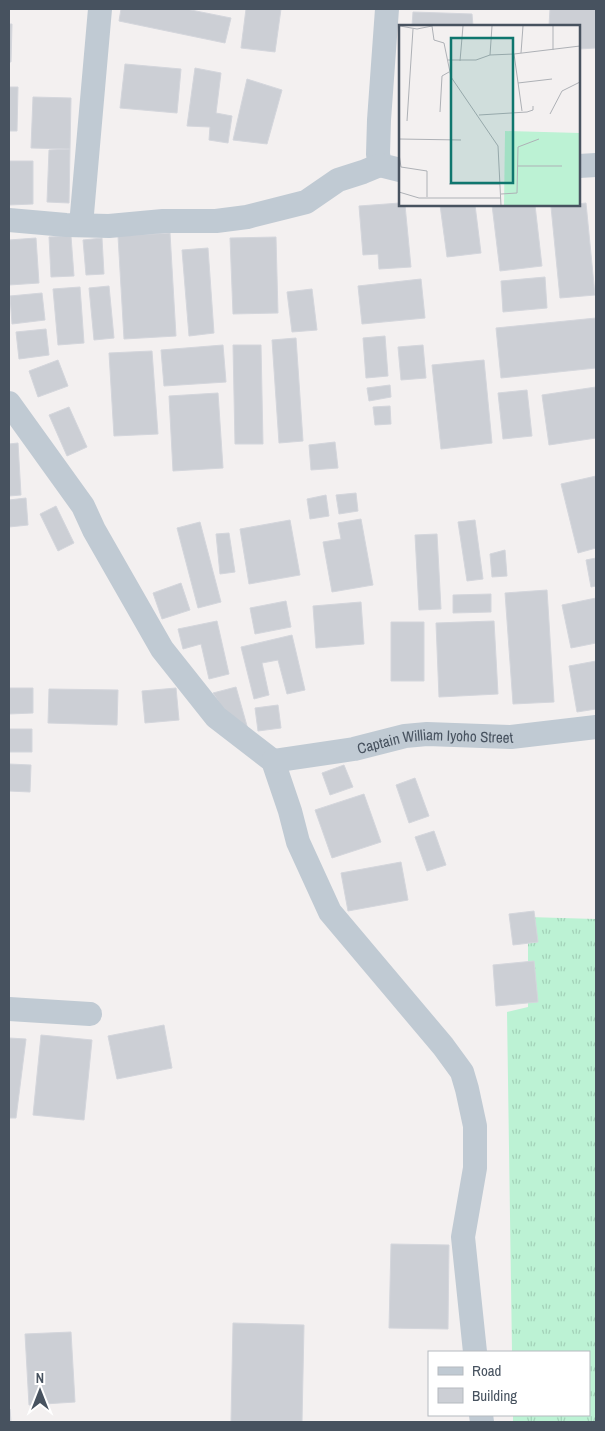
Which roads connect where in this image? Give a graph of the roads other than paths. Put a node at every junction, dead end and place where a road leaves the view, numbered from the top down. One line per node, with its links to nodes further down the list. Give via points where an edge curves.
1 (100, 9): 7 (street)
2 (387, 9): 5 (street, via 378,154)
3 (596, 164): 4 (street)
4 (580, 166)
5 (390, 168): 7 (street, via 338,180 306,202 247,217 216,221)
6 (9, 220): 7 (street)
7 (81, 225)
8 (9, 404): 10 (street, via 83,506 162,649 216,717)
9 (596, 726): 10 (street, Captain William Iyoho Street, via 511,737 412,735 354,749)
10 (273, 761): 13 (street, via 298,842 330,912 462,1072 475,1126 475,1168 463,1236)
11 (9, 1009): 12 (street)
12 (90, 1014)
13 (475, 1351)

